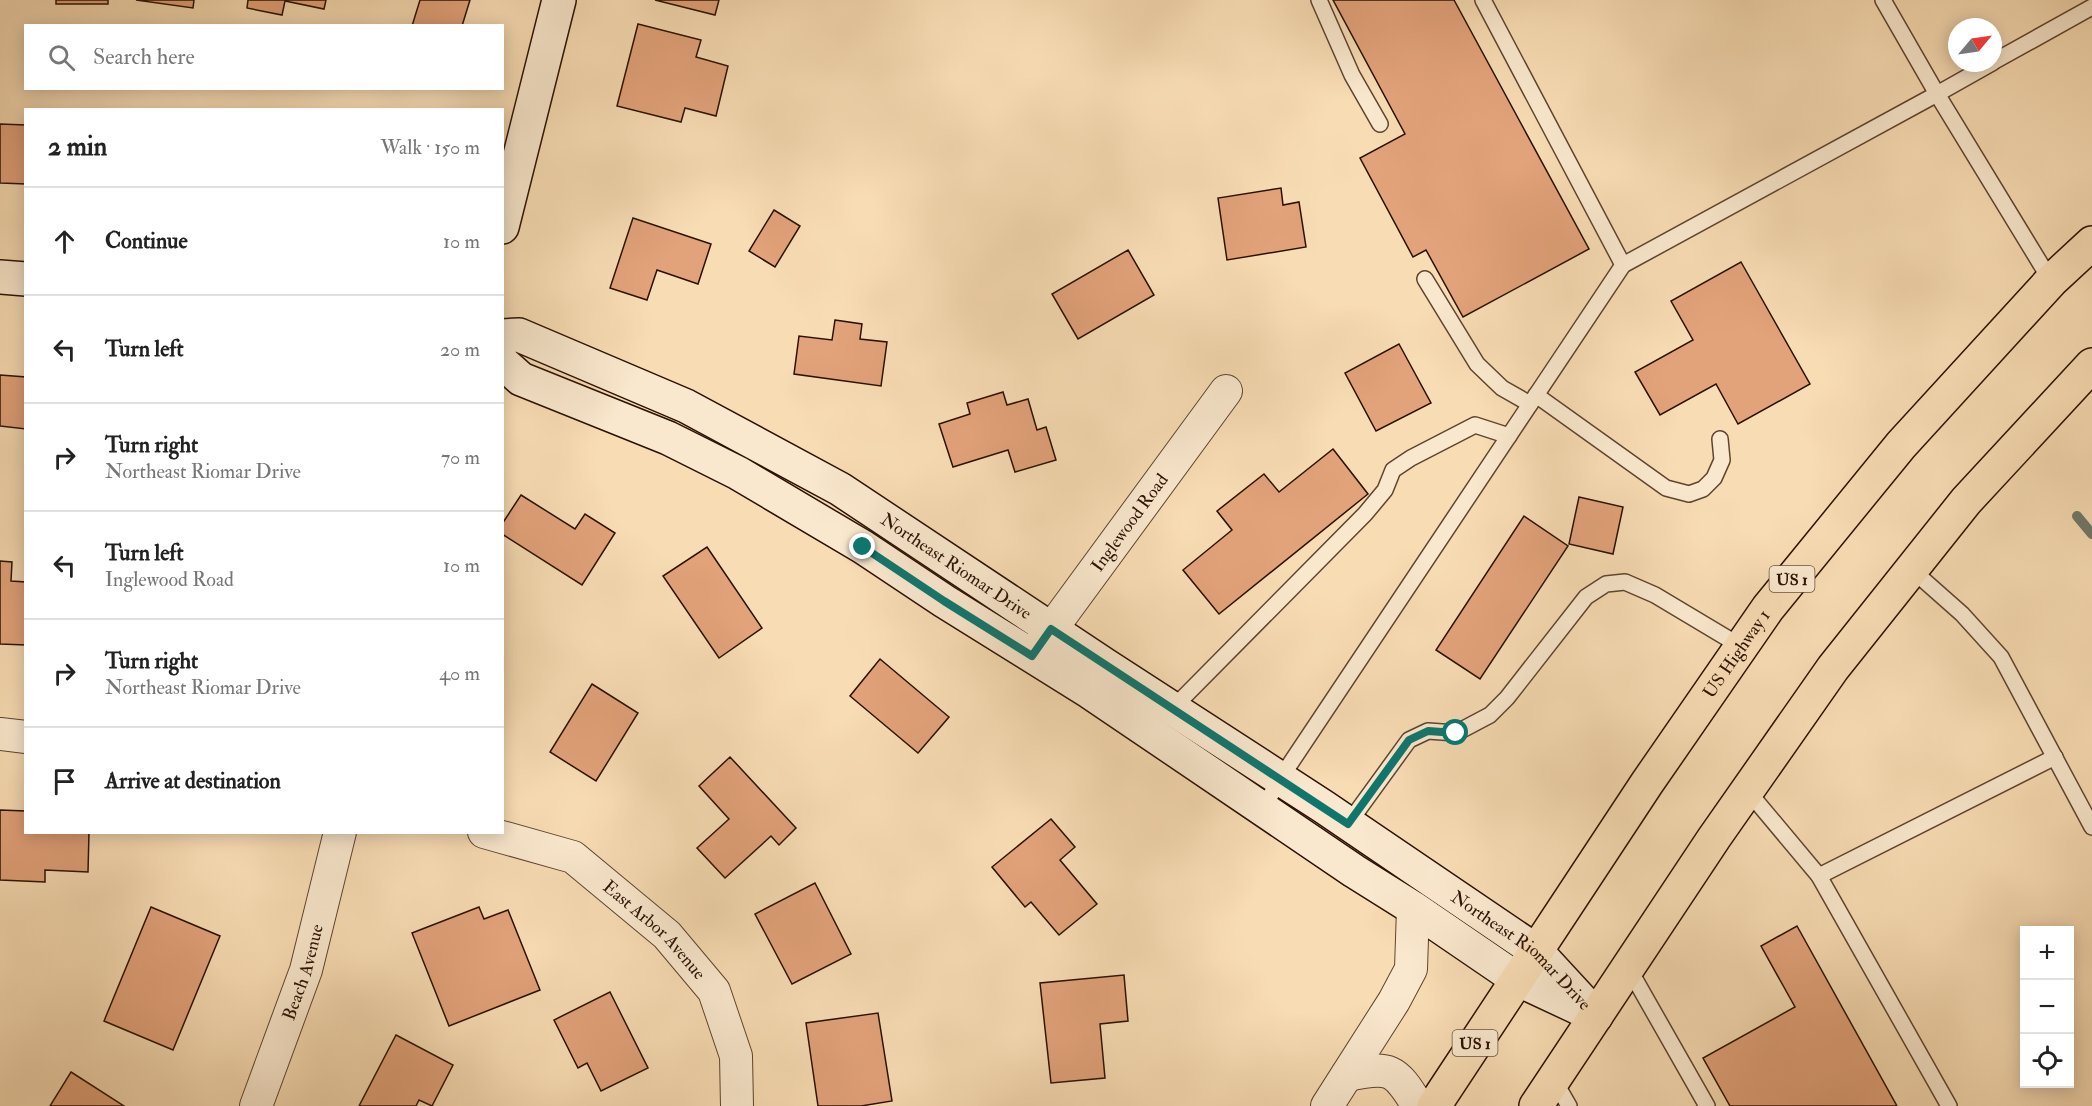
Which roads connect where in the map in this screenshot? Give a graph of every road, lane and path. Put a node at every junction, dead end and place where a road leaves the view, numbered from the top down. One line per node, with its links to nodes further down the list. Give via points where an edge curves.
1 (559, 0): 10 (street)
2 (1319, 0): 9 (lane, via 1352,75)
3 (1483, 0): 12 (lane)
4 (1883, 0): 8 (lane)
5 (2092, 7): 6 (lane)
6 (2002, 58)
7 (1977, 72): 8 (lane)
8 (1937, 94): 12 (lane); 16 (lane)
9 (1380, 124)
10 (504, 219)
11 (2092, 243): 16 (main road, US Highway 1 / US 1)
12 (1623, 265): 21 (lane)
13 (0, 277): 14 (street)
14 (24, 279)
15 (1425, 279): 21 (lane, via 1478,364 1502,388)
16 (2051, 281): 26 (main road, US Highway 1 / US 1, via 1901,445 1768,608)
17 (504, 336): 25 (street, Northeast Riomar Drive, via 519,334 696,412 840,489)
18 (504, 364): 27 (street, Northeast Riomar Drive, via 521,379 668,438 738,473 863,547)
19 (2092, 365): 24 (main road, via 1966,501)
20 (1226, 391): 25 (street, Inglewood Road)
21 (1533, 400): 22 (lane); 23 (lane, via 1666,488 1689,495 1714,478 1722,460)
22 (1509, 436): 28 (lane, via 1475,425 1393,470 1385,490 1365,514); 33 (lane)
23 (1720, 438)
24 (1910, 568): 32 (lane, via 1962,614 2001,657); 34 (main road)
25 (1051, 629): 27 (street, Inglewood Road); 28 (street, Northeast Riomar Drive)
26 (1742, 647): 36 (lane, via 1655,595 1625,582 1606,584 1586,597 1508,698 1490,715 1456,733 1428,731 1409,740); 42 (main road, US Highway 1 / US 1)
27 (1032, 656): 30 (street, Northeast Riomar Drive)
28 (1172, 709): 30 (lane); 33 (street, Northeast Riomar Drive)
29 (0, 734): 31 (street)
30 (1152, 735): 35 (street, Northeast Riomar Drive)
31 (24, 737)
32 (2055, 758): 37 (lane); 40 (lane)
33 (1280, 778): 35 (lane); 36 (street, Northeast Riomar Drive)
34 (1747, 790): 40 (lane); 43 (main road)
35 (1262, 810): 41 (street, Northeast Riomar Drive)
36 (1348, 824): 42 (street, Northeast Riomar Drive)
37 (2092, 827)
38 (340, 834): 48 (street, Beach Avenue, via 306,970)
39 (491, 834): 49 (street, East Arbor Avenue, via 573,857 667,935 714,991 736,1056)
40 (1819, 876): 54 (lane)
41 (1413, 908): 44 (street, Northeast Riomar Drive); 46 (street, via 1411,969)
42 (1536, 951): 44 (main road, US Highway 1 / US 1); 45 (street, Northeast Riomar Drive)
43 (1628, 967): 45 (main road); 53 (lane)
44 (1517, 979): 45 (street, Northeast Riomar Drive); 52 (main road, US Highway 1 / US 1)
45 (1596, 1016): 47 (main road)
46 (1347, 1075): 50 (street); 51 (street, via 1375,1069 1392,1073)
47 (1553, 1097)
48 (256, 1106)
49 (736, 1106)
50 (1327, 1106)
51 (1418, 1106)
52 (1434, 1106)
53 (1707, 1106)
54 (1948, 1106)

